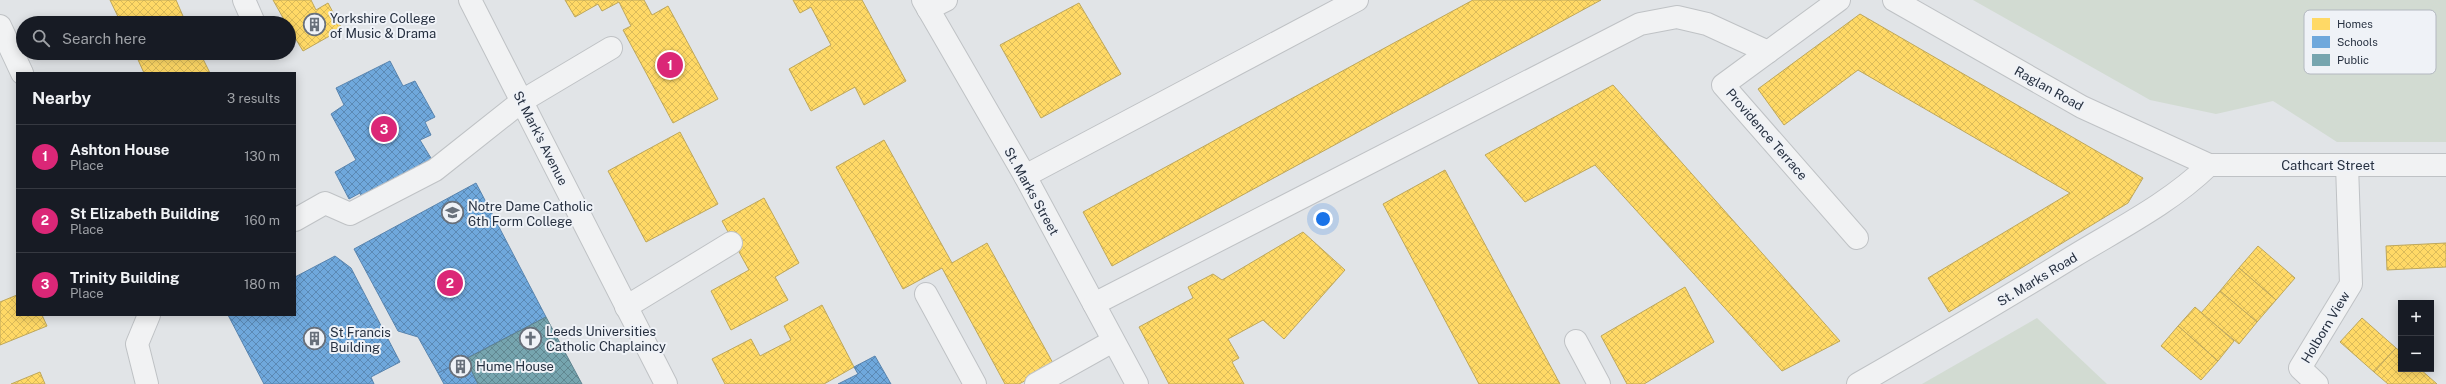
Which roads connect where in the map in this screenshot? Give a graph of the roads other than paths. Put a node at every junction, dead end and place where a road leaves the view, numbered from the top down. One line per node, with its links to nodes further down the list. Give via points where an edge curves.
1 (244, 0): 7 (street)
2 (470, 0): 12 (street, St Mark's Avenue)
3 (1357, 0): 16 (street)
4 (1839, 0): 10 (street, Providence Terrace)
5 (1894, 0): 13 (street, Raglan Road, via 2082,107)
6 (933, 3): 16 (street, St. Marks Street)
7 (251, 16)
8 (0, 26): 11 (street)
9 (611, 48): 12 (street)
10 (1768, 52): 18 (street, Providence Terrace, via 1723,85); 21 (street, via 1707,24 1677,17 1640,24)
11 (22, 72)
12 (522, 101): 17 (street, via 435,170 350,214 324,203); 22 (street, St Mark's Avenue)
13 (2209, 165): 14 (street, Cathcart Street); 32 (street, St. Marks Road, via 2151,210)
14 (2348, 165): 15 (street, Cathcart Street); 33 (street, Holborn View, via 2351,284 2300,368)
15 (2446, 165)
16 (1024, 176): 21 (street, St. Marks Street)
17 (296, 219)
18 (1857, 238)
19 (731, 243): 22 (street)
20 (926, 294): 28 (street)
21 (1094, 304): 24 (street, St. Marks Street)
22 (626, 308): 27 (street, St Mark's Avenue)
23 (149, 316): 26 (street, via 137,344)
24 (1113, 341): 29 (street); 30 (street, St. Marks Street)
25 (1576, 341): 31 (street)
26 (146, 384)
27 (666, 384)
28 (975, 384)
29 (1036, 384)
30 (1137, 384)
31 (1599, 384)
32 (1858, 384)
33 (2317, 384)

